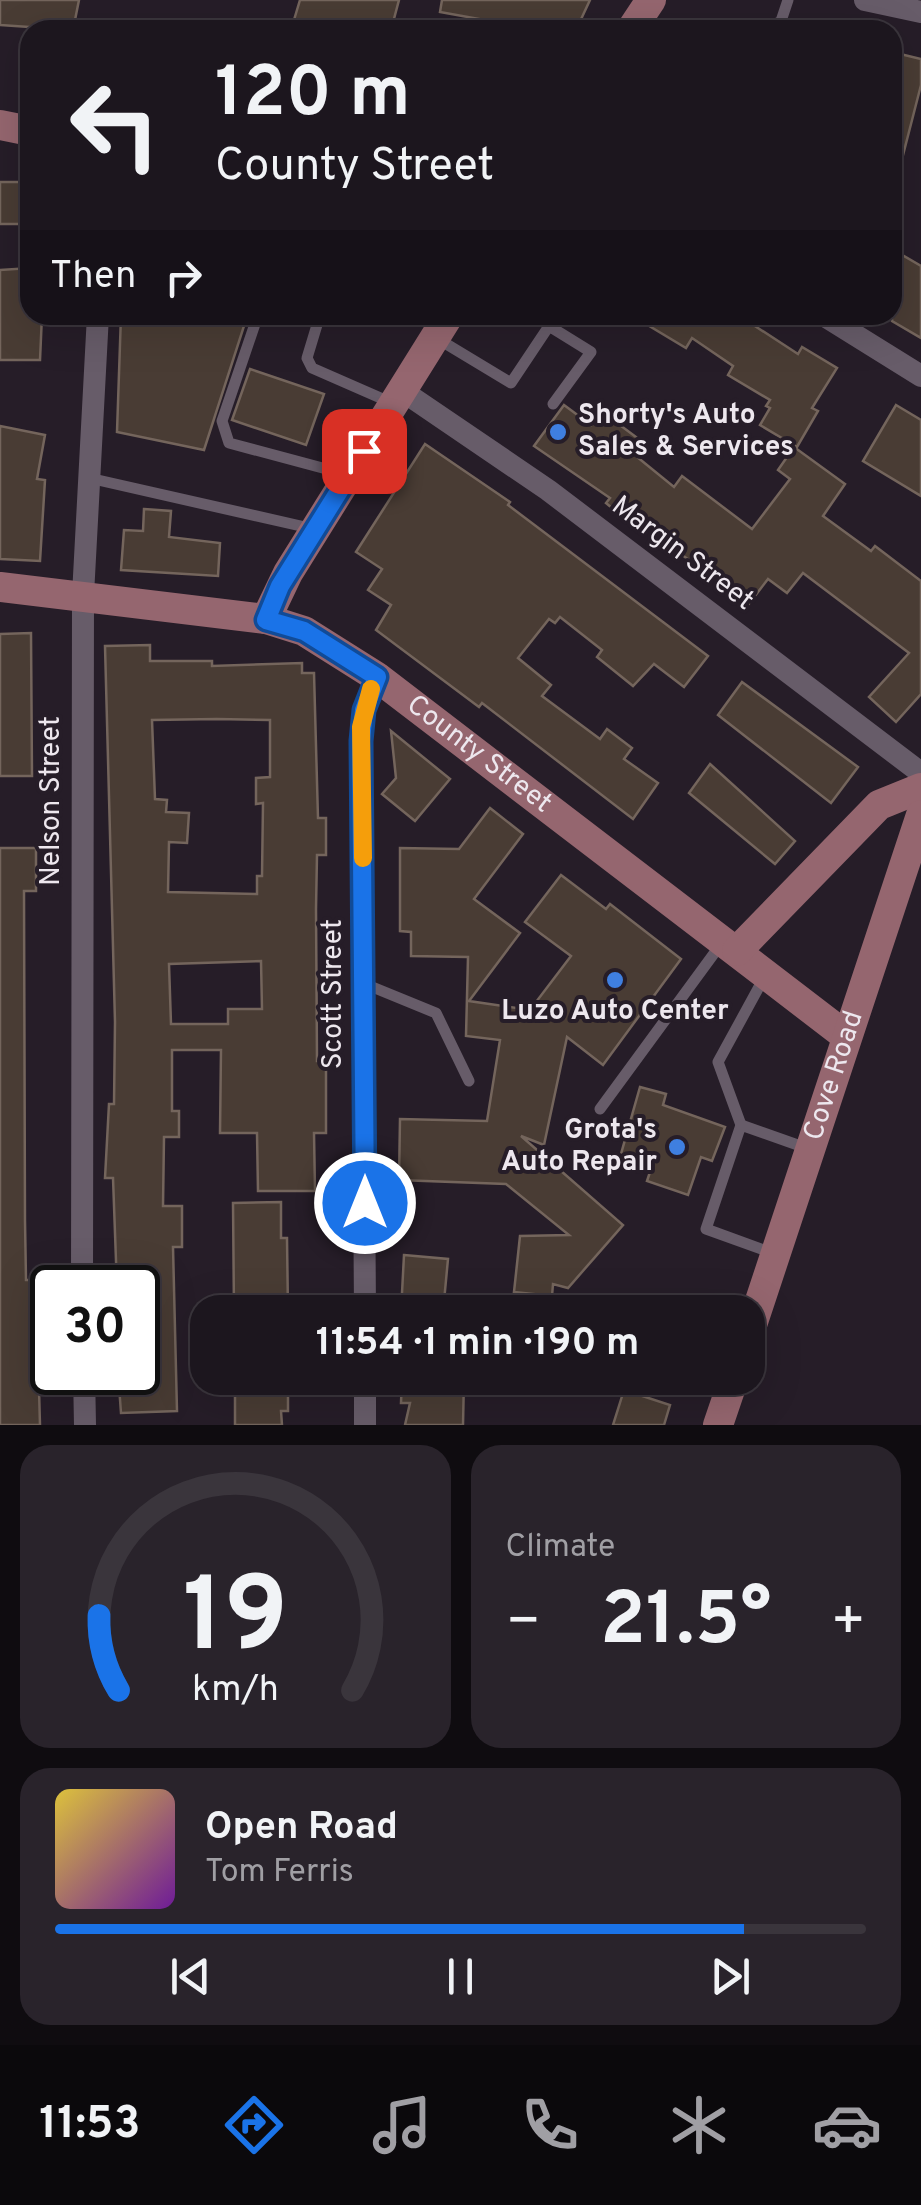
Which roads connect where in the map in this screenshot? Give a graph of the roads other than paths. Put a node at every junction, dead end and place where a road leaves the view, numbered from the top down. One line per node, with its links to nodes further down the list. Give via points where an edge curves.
1 (865, 0): 2 (street)
2 (921, 12)
3 (97, 325): 12 (street, Nelson Street)
4 (255, 325): 11 (lane, via 222,421 229,443)
5 (317, 325): 9 (lane, via 307,358 312,368)
6 (840, 325): 8 (street)
7 (441, 326): 9 (main road); 10 (lane, via 511,383 549,326 591,352)
8 (921, 376)
9 (396, 396): 11 (main road); 18 (street, Margin Street, via 548,490)
10 (553, 404)
11 (350, 476): 13 (main road)
12 (89, 478): 13 (lane); 15 (street, Nelson Street)
13 (316, 529): 16 (main road)
14 (0, 587): 15 (main road, County Street)
15 (83, 595): 16 (main road, County Street); 30 (street, Nelson Street)
16 (266, 620): 17 (main road, County Street, via 304,631)
17 (377, 677): 21 (main road, County Street); 23 (street, Scott Street, via 361,727)
18 (921, 774)
19 (921, 788): 21 (main road, via 879,806)
20 (921, 816): 24 (main road, Cove Road)
21 (730, 946): 22 (main road, County Street); 26 (lane)
22 (766, 974): 24 (main road, County Street); 27 (lane, via 718,1062)
23 (365, 984): 25 (lane, via 436,1013); 31 (street, Scott Street)
24 (846, 1036): 28 (main road, Cove Road)
25 (470, 1081)
26 (600, 1109)
27 (742, 1125): 28 (lane); 29 (lane, via 706,1229)
28 (810, 1148): 29 (main road, Cove Road)
29 (775, 1254): 32 (main road, Cove Road)
30 (82, 1265)
31 (365, 1295)
32 (762, 1295)
33 (84, 1395): 36 (street)
34 (366, 1395): 37 (street)
35 (728, 1395): 38 (main road)
36 (84, 1425)
37 (366, 1425)
38 (718, 1425)

